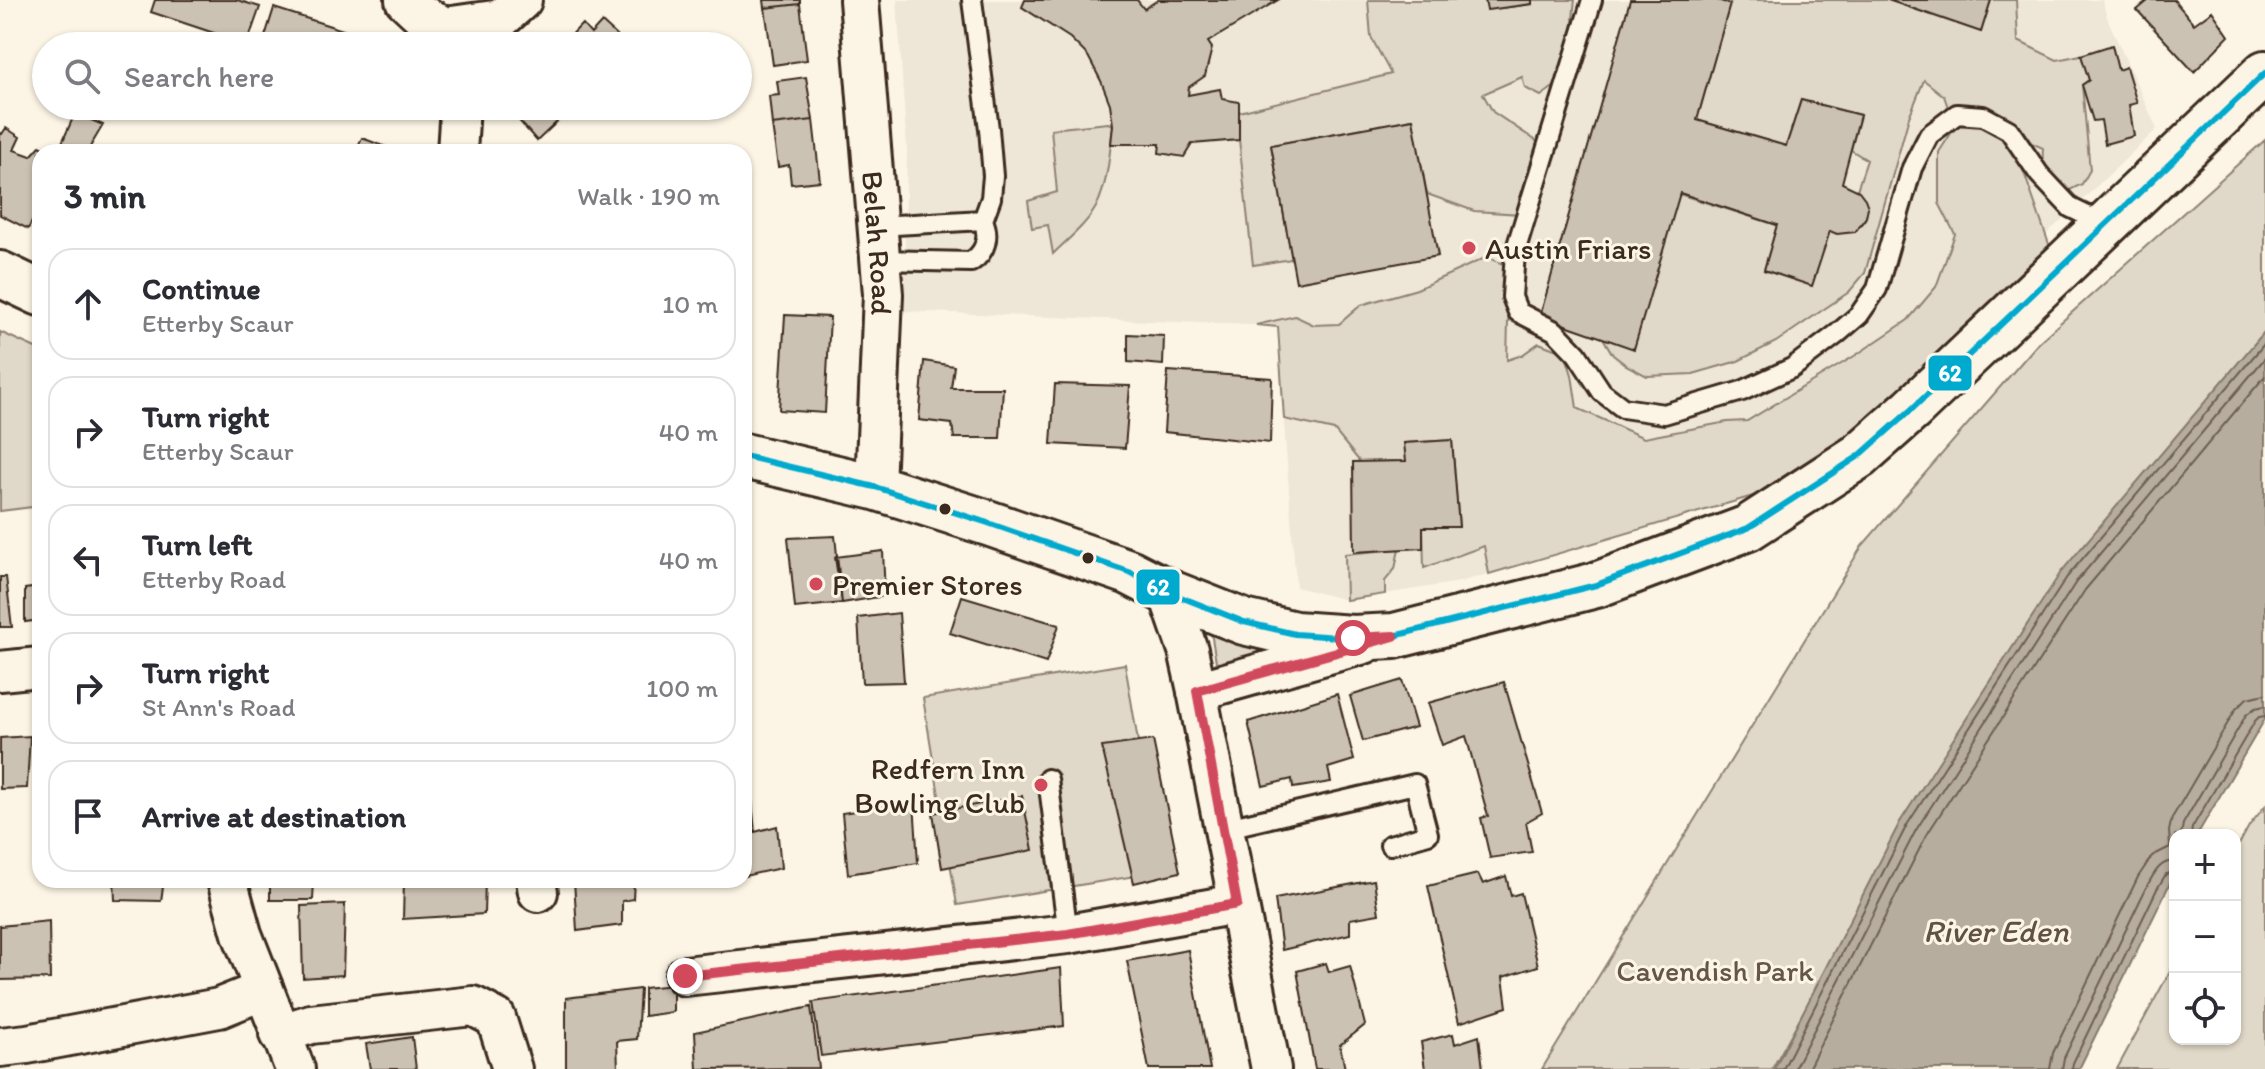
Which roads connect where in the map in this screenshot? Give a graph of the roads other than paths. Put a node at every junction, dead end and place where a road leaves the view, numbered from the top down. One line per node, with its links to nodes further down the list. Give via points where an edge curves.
1 (405, 0): 6 (street)
2 (522, 0): 7 (street, via 501,19)
3 (859, 0): 13 (street, Belah Road)
4 (972, 0): 11 (lane, via 993,176)
5 (1592, 0): 12 (lane, via 1515,252 1512,297 1518,312 1555,331 1602,392 1623,408 1664,414 1742,391 1792,368 1859,315 1877,289 1912,168 1929,135 1957,114 1983,116 2009,130 2071,208)
6 (458, 32)
7 (472, 32)
8 (2265, 73): 12 (street)
9 (459, 120): 10 (street)
10 (458, 144)
11 (983, 220): 13 (lane); 13 (lane, via 985,246 971,262)
12 (2104, 224): 19 (street, via 1859,456 1748,528 1596,585)
13 (879, 243): 17 (street, Belah Road, via 883,294)
14 (0, 274): 15 (street)
15 (32, 289)
16 (752, 458): 17 (street)
17 (875, 487): 18 (street, via 1129,572)
18 (1168, 592): 19 (street, via 1244,622 1295,634); 22 (street)
19 (1394, 636): 22 (street)
20 (32, 668): 21 (street)
21 (0, 671)
22 (1197, 691): 24 (street)
23 (1048, 779): 28 (lane)
24 (1223, 829): 25 (lane, via 1415,784 1428,834); 27 (street)
25 (1390, 845)
26 (229, 888): 30 (street)
27 (1237, 904): 28 (street); 35 (street)
28 (1068, 934): 29 (street)
29 (685, 976)
30 (264, 990): 31 (street); 32 (street, via 219,1008)
31 (279, 1034): 33 (street); 34 (street, via 311,1024 473,1006 496,1018)
32 (0, 1047)
33 (295, 1069)
34 (512, 1069)
35 (1271, 1069)

